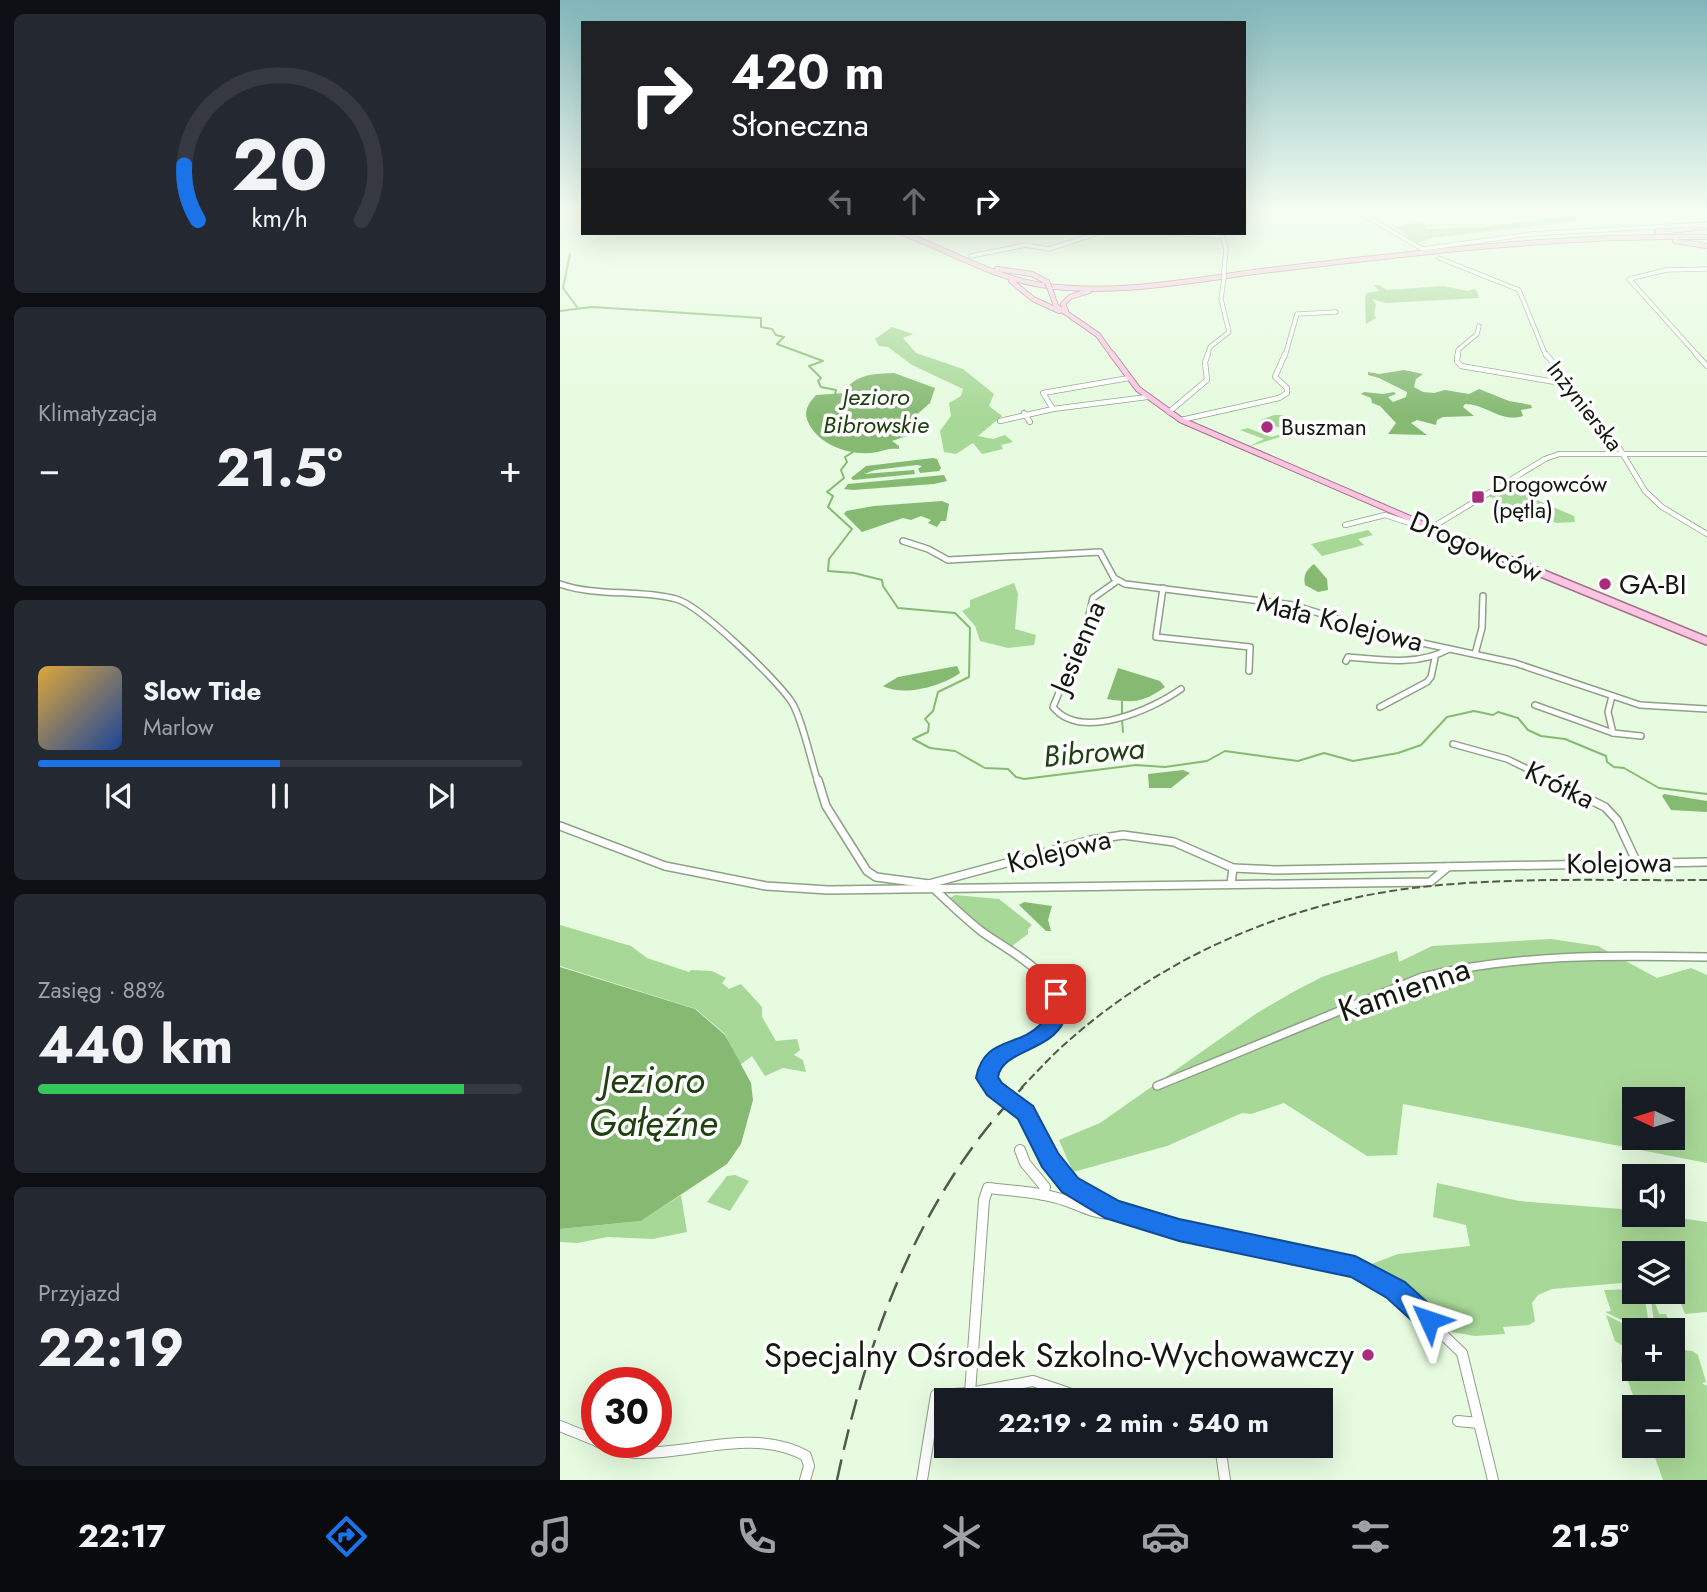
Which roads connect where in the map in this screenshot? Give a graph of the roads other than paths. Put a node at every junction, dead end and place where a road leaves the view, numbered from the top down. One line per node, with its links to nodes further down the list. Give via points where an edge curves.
1 (1006, 278): 14 (main road, via 1033,299 1084,326)
2 (1013, 278): 10 (main road)
3 (1040, 278): 12 (main road, bridge, via 1047,282 1056,306)
4 (1180, 278): 10 (main road)
5 (1205, 278): 9 (main road)
6 (1224, 278): 20 (street, bridge, via 1222,307 1229,332 1210,347 1207,380)
7 (1489, 278): 17 (street, Inżynierska, via 1519,290 1547,358)
8 (1633, 278): 15 (street, via 1629,279)
9 (1134, 286): 10 (main road); 12 (main road, via 1073,295 1063,303)
10 (1089, 288)
11 (1336, 312): 22 (street, via 1297,314 1275,377 1288,391 1283,397)
12 (1068, 314): 14 (main road, via 1093,330)
13 (1479, 326): 17 (street, via 1477,334 1458,350 1461,366)
14 (1108, 349): 16 (main road, Drogowców)
15 (1707, 366)
16 (1129, 378): 18 (main road, Drogowców); 19 (street, via 1043,393)
17 (1567, 384): 25 (street, Inżynierska)
18 (1147, 397): 19 (street); 20 (main road, Drogowców)
19 (1053, 409): 21 (street)
20 (1169, 412): 22 (main road, Drogowców)
21 (1024, 413): 23 (street); 24 (street)
22 (1181, 419): 28 (main road, Drogowców)
23 (1000, 421)
24 (1030, 422)
25 (1622, 453): 26 (street); 28 (street, via 1550,456); 29 (street, Inżynierska, via 1656,502)
26 (1707, 454)
27 (1345, 525): 28 (street, via 1386,515)
28 (1430, 527): 35 (main road, Drogowców)
29 (1707, 534)
30 (903, 541): 31 (street, via 948,560 1100,552)
31 (1117, 581): 33 (street, Mała Kolejowa); 41 (street, Jesienna, via 1093,598 1086,628 1053,707 1069,719 1113,721)
32 (560, 583): 55 (street, via 580,591 668,597 688,604 731,638 792,702 825,806 867,871 876,877)
33 (1163, 588): 36 (street, Mała Kolejowa, via 1293,605); 40 (street, via 1156,636 1250,647)
34 (1483, 596): 37 (street)
35 (1707, 642)
36 (1449, 649): 37 (street, Mała Kolejowa); 38 (street)
37 (1475, 654): 42 (street, Mała Kolejowa)
38 (1435, 658): 39 (street, via 1348,657); 44 (street, via 1427,682)
39 (1346, 661)
40 (1249, 671)
41 (1181, 689)
42 (1612, 696): 45 (street, Mała Kolejowa, via 1648,707); 46 (street, via 1608,712)
43 (1535, 705): 46 (street)
44 (1380, 707)
45 (1707, 709)
46 (1613, 733): 47 (street)
47 (1641, 736)
48 (1453, 744): 51 (street, Krótka, via 1507,759 1605,807 1617,820)
49 (560, 826): 55 (street, via 652,862 766,886 828,890)
50 (1707, 862): 51 (street, Kolejowa)
51 (1637, 863): 52 (street, Kolejowa)
52 (1448, 867): 53 (street, Kolejowa); 54 (street, Kolejowa, via 1430,882)
53 (1233, 868): 54 (street); 55 (street, Kolejowa, via 1174,842 1123,835)
54 (1231, 884): 55 (street, Kolejowa)
55 (932, 887): 60 (street, via 981,931 1041,974 1056,994 1058,1011 1051,1028 1003,1053 987,1070 990,1085 1020,1105 1070,1185)
56 (1707, 957): 57 (street, Kamienna, via 1569,955 1460,966 1422,977)
57 (1157, 1086)
58 (1020, 1150): 59 (street, via 1045,1187)
59 (1042, 1195): 60 (street, via 1100,1214); 61 (street, via 988,1188)
60 (1113, 1210): 66 (street, via 1227,1242 1355,1267 1383,1281 1458,1348)
61 (970, 1388)
62 (996, 1388): 63 (street, via 1033,1381)
63 (1054, 1388)
64 (934, 1407): 72 (street)
65 (1458, 1421): 66 (street)
66 (1478, 1423): 74 (street)
67 (560, 1426): 68 (street)
68 (581, 1435)
69 (672, 1451): 71 (street, via 724,1444 785,1447 806,1456)
70 (1222, 1458): 73 (street)
71 (805, 1480)
72 (922, 1480)
73 (1225, 1480)
74 (1493, 1480)

